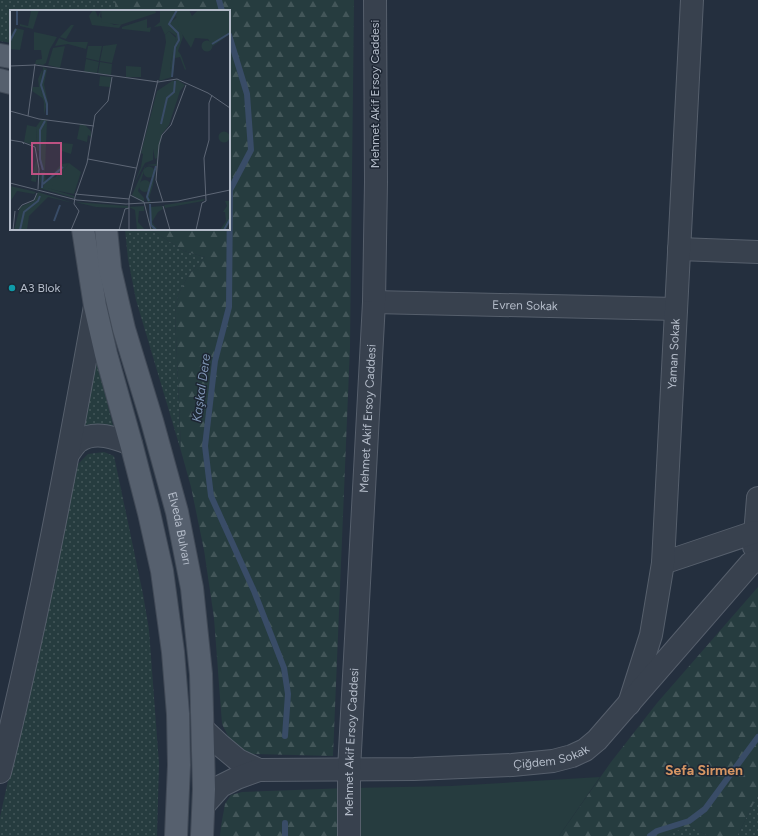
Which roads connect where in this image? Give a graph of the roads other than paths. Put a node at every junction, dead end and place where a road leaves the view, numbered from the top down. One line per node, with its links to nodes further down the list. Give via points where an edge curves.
1 (374, 0): 11 (street, Mehmet Akif Ersoy Caddesi)
2 (692, 0): 9 (street, Yaman Sokak)
3 (0, 55): 4 (main road)
4 (10, 58)
5 (0, 80): 6 (main road)
6 (10, 83)
7 (83, 230): 12 (main road)
8 (106, 230): 21 (main road, Elveda Bulvarı, via 110,269 124,329 177,512 192,588 201,674)
9 (679, 249): 10 (street); 13 (street, Yaman Sokak)
10 (758, 252)
11 (374, 302): 13 (street, Evren Sokak); 23 (street, Mehmet Akif Ersoy Caddesi)
12 (95, 306): 14 (main road); 15 (street)
13 (676, 309): 19 (street, Yaman Sokak)
14 (131, 444): 15 (street, via 117,438 91,436 79,441); 26 (main road, via 162,571 173,652 179,758)
15 (68, 452): 24 (street, via 18,699)
16 (758, 498): 17 (street)
17 (756, 532): 18 (street); 19 (street)
18 (755, 562): 20 (street, Çiğdem Sokak)
19 (663, 564): 20 (street, Yaman Sokak, via 651,635)
20 (630, 704): 23 (street, Çiğdem Sokak, via 585,750 553,761)
21 (202, 728): 22 (street, via 238,760); 25 (main road, Elveda Bulvarı)
22 (259, 770): 23 (street, Çiğdem Sokak); 25 (street, via 221,786)
23 (349, 770): 28 (street, Mehmet Akif Ersoy Caddesi)
24 (0, 772)
25 (204, 805): 27 (main road, Elveda Bulvarı)
26 (176, 836)
27 (202, 836)
28 (349, 836)

